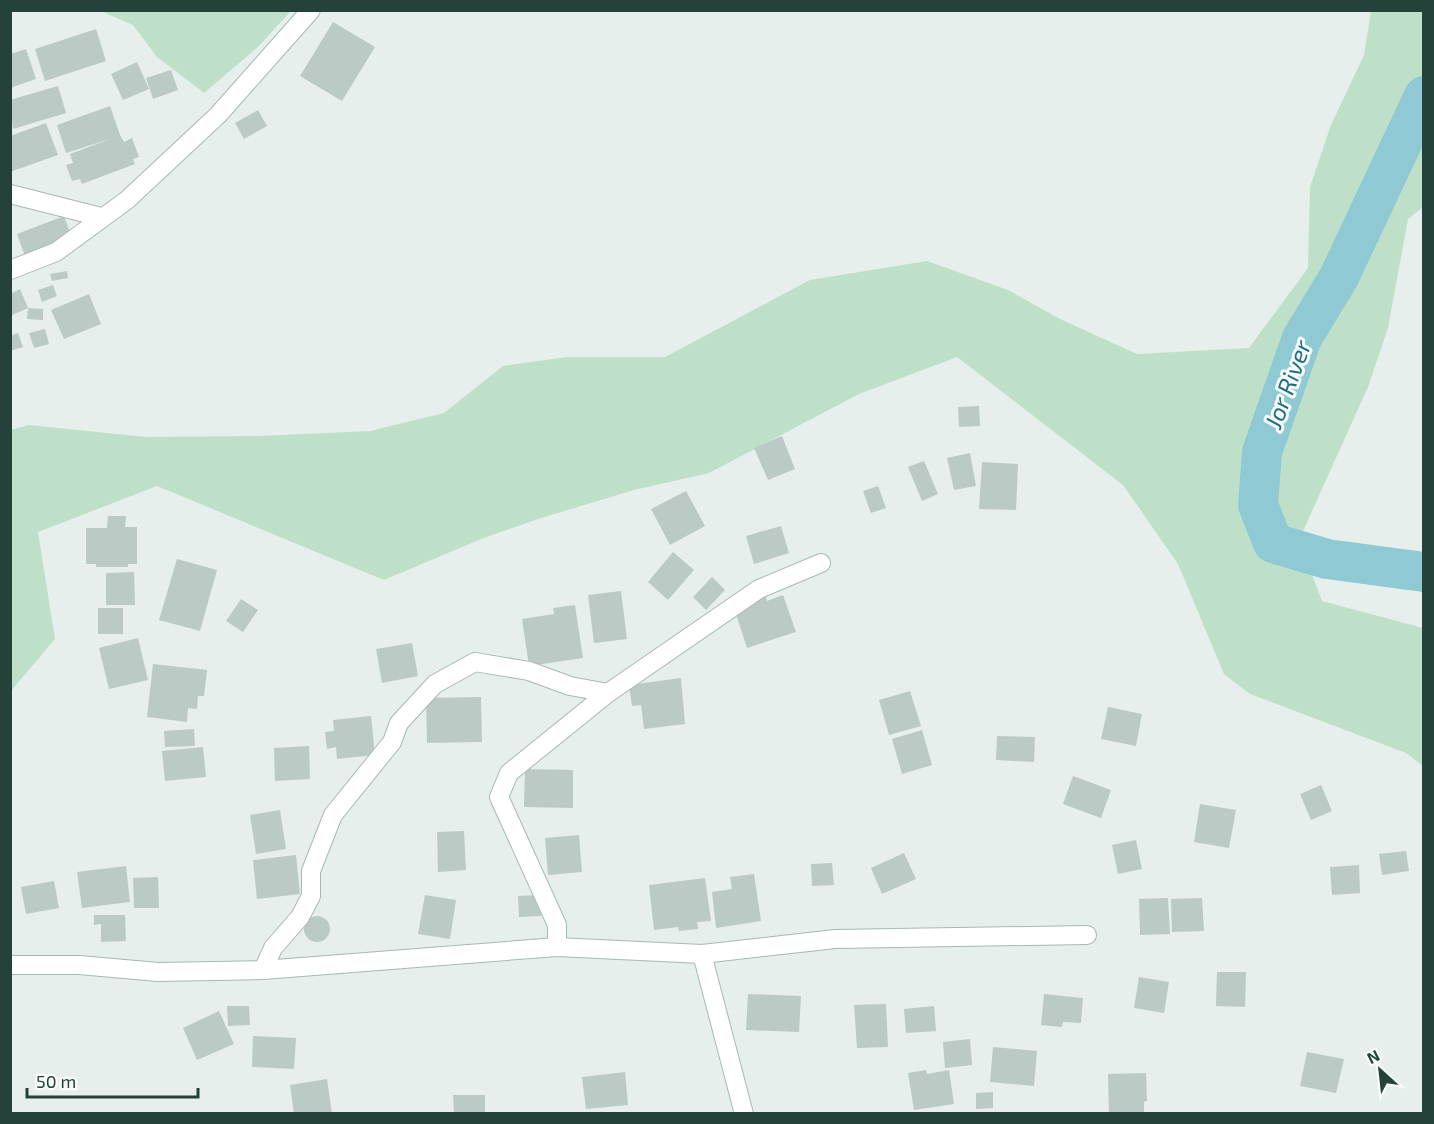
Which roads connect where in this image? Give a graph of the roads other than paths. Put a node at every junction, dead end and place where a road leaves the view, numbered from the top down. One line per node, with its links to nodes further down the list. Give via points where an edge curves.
1 (311, 10): 3 (street, via 218,116 127,200)
2 (10, 194): 3 (street)
3 (101, 217): 4 (street, via 56,252)
4 (10, 270)
5 (821, 563): 6 (street, via 759,589)
6 (608, 693): 8 (street, via 509,773 499,797 557,925); 11 (street, via 570,686 529,671 475,662 435,684 399,723 392,742 333,815 311,871 311,896 300,917 273,948)
7 (1087, 935): 9 (street, via 836,939)
8 (557, 947): 9 (street); 11 (street)
9 (702, 954): 12 (street)
10 (10, 965): 11 (street, via 79,965 158,972)
11 (263, 970)
12 (744, 1113)

